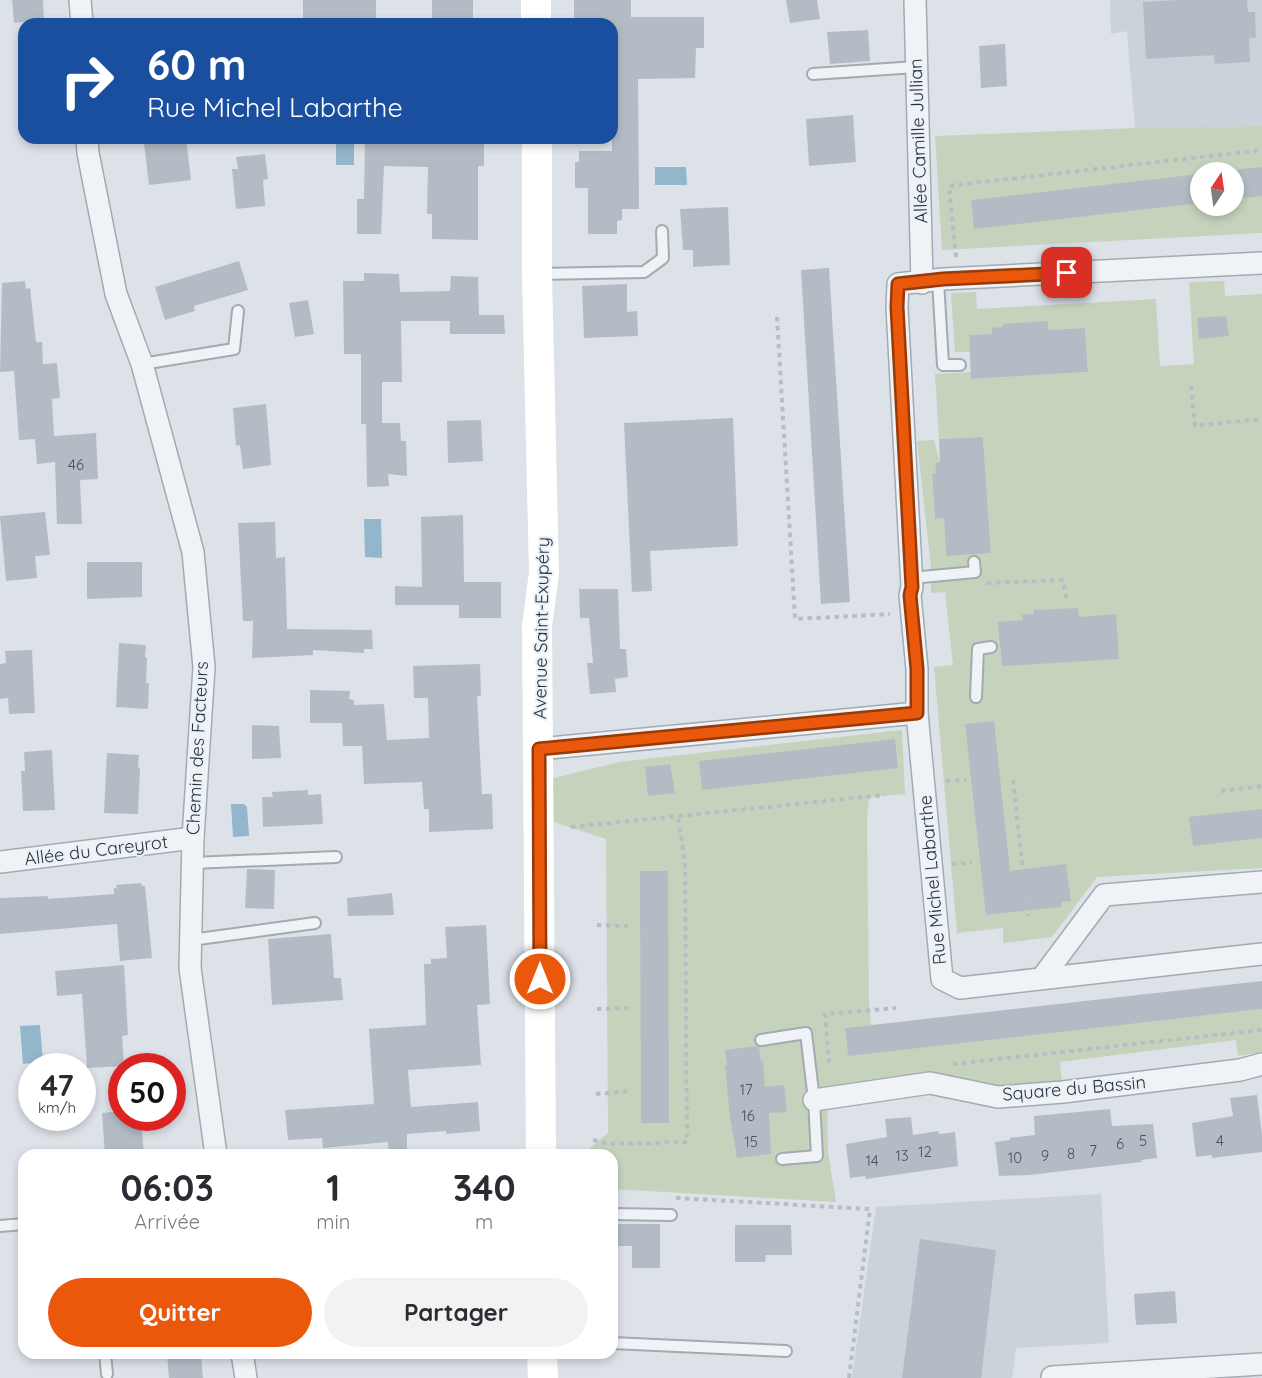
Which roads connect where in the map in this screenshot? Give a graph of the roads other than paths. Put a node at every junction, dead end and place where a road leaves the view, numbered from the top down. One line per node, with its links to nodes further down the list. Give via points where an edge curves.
1 (81, 0): 4 (street)
2 (536, 0): 5 (main road)
3 (915, 0): 6 (street, Allée Camille Jullian)
4 (82, 18)
5 (536, 18)
6 (916, 68): 7 (lane); 13 (street, Allée Camille Jullian)
7 (813, 74)
8 (87, 144): 15 (street, Chemin des Facteurs, via 116,294)
9 (537, 144): 12 (main road, Avenue Saint-Exupéry)
10 (662, 231): 12 (lane, via 663,258 644,272)
11 (1262, 263): 13 (street, Rue Michel Labarthe)
12 (537, 274): 22 (main road, Avenue Saint-Exupéry, via 544,573 537,626)
13 (939, 281): 16 (lane, via 943,365); 18 (street, Rue Michel Labarthe, via 898,284)
14 (238, 311): 15 (lane, via 234,349)
15 (142, 364): 23 (street, Chemin des Facteurs, via 193,552 204,667)
16 (960, 365)
17 (974, 562): 18 (lane, via 975,572)
18 (911, 578): 21 (street, Rue Michel Labarthe)
19 (991, 647): 20 (lane, via 978,649)
20 (976, 697)
21 (917, 713): 22 (street); 31 (street, Rue Michel Labarthe, via 942,979 960,988)
22 (539, 749): 36 (main road, Avenue Saint-Exupéry)
23 (193, 838): 25 (street, Allée du Careyrot); 26 (street, Chemin des Facteurs)
24 (336, 857): 26 (lane)
25 (0, 861)
26 (192, 863): 29 (street, Chemin des Facteurs)
27 (1262, 882): 31 (street, via 1104,895)
28 (315, 923): 29 (lane)
29 (190, 940): 35 (street, Chemin des Facteurs, via 190,968)
30 (1262, 954): 31 (street, Rue Michel Labarthe)
31 (1042, 978)
32 (760, 1040): 34 (lane, via 806,1034)
33 (1262, 1064): 34 (street, Square du Bassin, via 1063,1092 998,1097 930,1083)
34 (814, 1100): 37 (lane, via 817,1156)
35 (215, 1149)
36 (541, 1149)
37 (782, 1159)
38 (618, 1214): 39 (lane)
39 (671, 1215)
40 (18, 1224): 41 (lane)
41 (0, 1226)
42 (618, 1343): 43 (lane)
43 (786, 1351)
44 (106, 1359): 48 (lane)
45 (243, 1359): 50 (street)
46 (542, 1359): 51 (main road)
47 (1262, 1364): 49 (street)
48 (107, 1374)
49 (1052, 1377)
50 (246, 1378)
51 (543, 1378)

